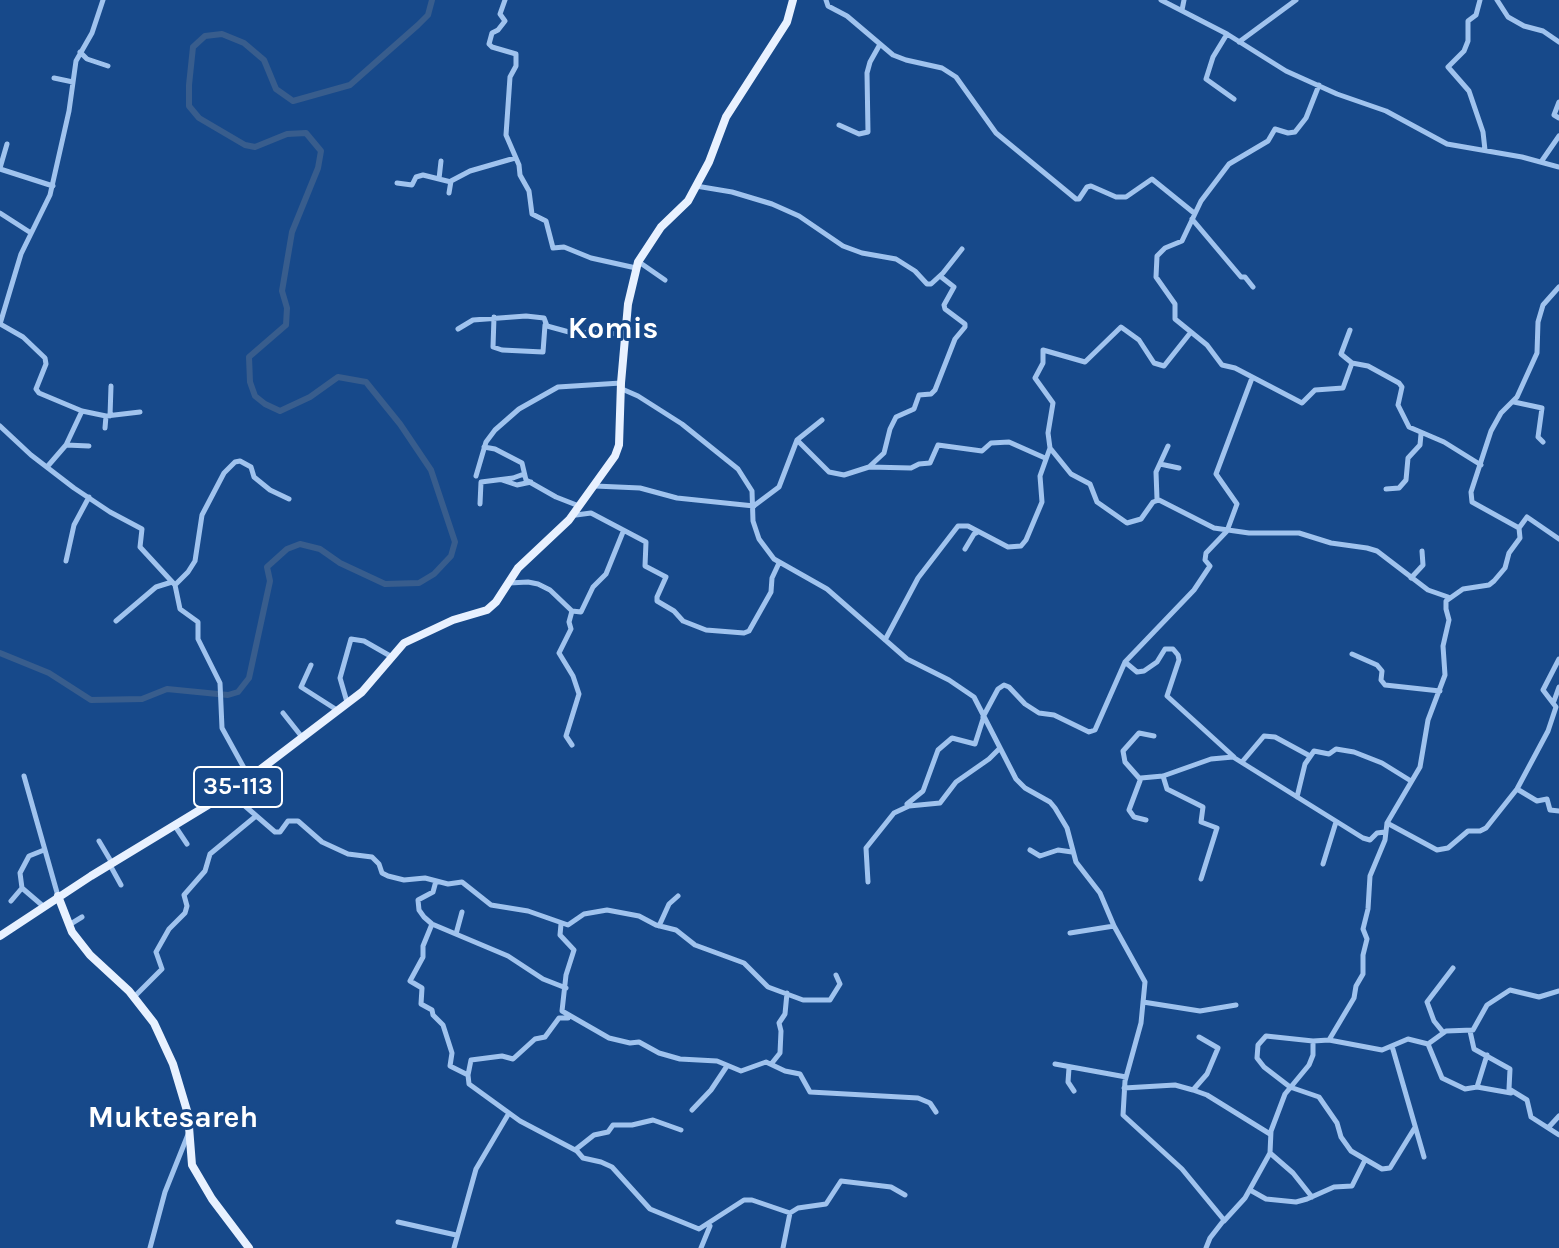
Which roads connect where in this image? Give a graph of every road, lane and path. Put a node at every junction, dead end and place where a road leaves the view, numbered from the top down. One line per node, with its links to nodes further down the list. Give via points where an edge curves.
1 (103, 0): 15 (street)
2 (505, 0): 27 (street, via 500,14 505,21 489,44 516,54 506,135)
3 (793, 0): 36 (main road, 35-113, via 787,22 726,117)
4 (826, 0): 14 (street)
5 (1161, 0): 10 (street)
6 (1184, 0): 10 (street)
7 (1296, 0): 12 (street)
8 (1480, 0): 26 (street, via 1468,21 1464,51 1448,67 1469,91)
9 (1497, 0): 13 (street, via 1508,17)
10 (1182, 10): 11 (street)
11 (1227, 34): 12 (street); 20 (street, via 1206,79)
12 (1239, 42): 19 (street)
13 (1559, 42)
14 (879, 46): 23 (street, via 867,73 868,132 859,134); 39 (street, via 956,77 996,133 1076,199 1089,186 1126,197 1152,179)
15 (80, 52): 16 (street); 18 (street)
16 (108, 66)
17 (54, 78): 18 (street)
18 (73, 82): 35 (street)
19 (1319, 85): 26 (street, via 1386,111 1447,144); 39 (street, via 1298,129 1275,129 1268,141 1234,158)
20 (1234, 99)
21 (1559, 102): 22 (street, via 1554,115)
22 (1559, 118)
23 (839, 125)
24 (1559, 136): 29 (street)
25 (7, 144): 31 (street)
26 (1485, 150): 29 (street)
27 (515, 158): 33 (street); 42 (street, via 529,190 532,214 546,221 553,248)
28 (441, 161): 32 (street)
29 (1541, 162): 30 (street)
30 (1559, 167)
31 (0, 169): 35 (street)
32 (439, 179): 33 (street); 34 (street, via 423,175 412,185)
33 (451, 182): 37 (street)
34 (397, 183)
35 (53, 186): 40 (street)
36 (695, 186): 42 (main road, 35-113); 43 (street, via 772,204 843,246 896,259 927,284)
37 (449, 193)
38 (0, 213): 40 (street)
39 (1193, 216): 45 (street); 52 (street, via 1182,241 1160,251 1154,272 1175,304 1175,319)
40 (31, 233): 48 (street)
41 (962, 249): 43 (street)
42 (637, 265): 44 (street); 53 (main road, 35-113)
43 (940, 276): 77 (street, via 954,287 945,309 966,325 935,390 919,395 914,409 896,417 884,453)
44 (665, 280)
45 (1253, 287)
46 (1559, 287): 58 (street, via 1543,305 1539,350)
47 (494, 317): 49 (street, via 543,317); 49 (street, via 493,347 502,350 543,352); 50 (street)
48 (0, 324): 59 (street, via 45,358 37,392)
49 (545, 324): 53 (street, via 569,332)
50 (458, 329)
51 (1350, 330): 54 (street, via 1341,354)
52 (1191, 332): 55 (street, via 1222,365); 72 (street, via 1164,366 1154,363 1139,340 1121,327 1085,362 1043,350 1035,378 1053,403)
53 (625, 334): 57 (main road, 35-113)
54 (1352, 363): 55 (street, via 1343,388 1315,390 1302,403); 65 (street, via 1399,383 1399,411)
55 (1252, 378): 93 (street, via 1216,474 1237,504)
56 (111, 386): 61 (street)
57 (621, 386): 71 (street, via 551,390 514,413); 83 (main road, 35-113, via 619,445); 90 (street, via 730,462 749,484)
58 (1514, 402): 67 (street, via 1542,408 1538,437); 75 (street, via 1491,431)
59 (82, 411): 61 (street); 68 (street)
60 (140, 412): 61 (street)
61 (108, 416): 64 (street)
62 (822, 420): 66 (street)
63 (0, 426): 76 (street)
64 (105, 428)
65 (1421, 434): 75 (street); 84 (street, via 1420,445 1408,458 1406,480 1399,488)
66 (797, 440): 77 (street, via 829,472 844,475); 90 (street, via 779,487)
67 (1543, 442)
68 (66, 445): 69 (street); 76 (street)
69 (89, 446)
70 (1168, 446): 74 (street)
71 (484, 447): 79 (street, via 522,463); 80 (street)
72 (1050, 448): 73 (street); 87 (street, via 1071,474 1090,484 1097,502 1124,521 1141,519)
73 (1045, 458): 77 (street, via 1009,442 991,443 982,451 938,445 930,463); 95 (street, via 1042,502 1021,546 1008,547)
74 (1160, 464): 78 (street); 87 (street)
75 (1481, 465): 92 (street, via 1472,502)
76 (47, 467): 85 (street)
77 (869, 467)
78 (1179, 468)
79 (524, 474): 81 (street); 82 (street)
80 (476, 476)
81 (501, 480): 82 (street); 88 (street, via 480,483)
82 (532, 482): 89 (street)
83 (595, 486): 89 (main road, 35-113); 90 (street)
84 (1386, 489)
85 (89, 497): 99 (street, via 74,525); 103 (street, via 142,528 140,547)
86 (289, 499): 103 (street, via 236,461 202,515 195,561)
87 (1157, 499): 93 (street, via 1205,526)
88 (480, 504)
89 (580, 506): 91 (main road, 35-113)
90 (754, 506): 100 (street, via 759,539)
91 (569, 520): 94 (street, via 591,513); 102 (main road, 35-113)
92 (1519, 528): 96 (street, via 1527,517); 104 (street, via 1519,540 1497,579)
93 (1227, 531): 101 (street, via 1299,533 1367,548); 111 (street, via 1206,553 1210,566 1194,590)
94 (623, 532): 100 (street, via 646,542 645,566 666,577 657,601 706,630 749,631 771,592); 105 (street, via 606,574 581,612)
95 (979, 532): 97 (street); 107 (street, via 958,526 912,587)
96 (1559, 539)
97 (965, 549)
98 (1422, 551): 101 (street, via 1423,565)
99 (66, 561)
100 (779, 563): 107 (street, via 827,589)
101 (1411, 578): 104 (street)
102 (508, 583): 105 (street, via 538,584); 109 (main road, 35-113, via 496,602 479,614 408,641)
103 (174, 584): 106 (street, via 156,587); 129 (street, via 180,609 198,622 198,639 215,669 223,732)
104 (1448, 597): 114 (street)
105 (572, 611): 122 (street, via 571,629 559,653 579,694 566,736)
106 (116, 621)
107 (885, 640): 119 (street, via 907,659 974,697)
108 (1352, 654): 114 (street, via 1377,665 1385,685)
109 (392, 657): 116 (main road, 35-113); 116 (street, via 351,639 340,681)
110 (1559, 659): 115 (street, via 1543,690)
111 (1125, 662): 119 (street, via 1092,733 1039,713 1007,686 998,689); 125 (street, via 1144,671 1165,649 1173,649 1179,660 1167,696)
112 (311, 665): 117 (street, via 301,687)
113 (1559, 687): 115 (street)
114 (1440, 691): 131 (street, via 1428,720 1420,767)
115 (1554, 702): 132 (street, via 1548,731)
116 (348, 703): 117 (main road, 35-113)
117 (338, 711): 121 (main road, 35-113)
118 (283, 713): 121 (street)
119 (983, 717): 123 (street); 135 (street, via 975,744 952,738 938,750 923,791)
120 (1154, 736): 130 (street, via 1136,734 1123,751)
121 (302, 737): 129 (main road, 35-113)
122 (572, 745)
123 (999, 749): 135 (street, via 956,782 940,803); 147 (street, via 1020,784 1055,808)
124 (1310, 756): 126 (street, via 1264,736); 131 (street, via 1314,751 1347,750); 134 (street)
125 (1235, 758): 126 (street); 128 (street, via 1211,759)
126 (1242, 762): 134 (street)
127 (24, 776): 145 (street)
128 (1163, 776): 130 (street); 150 (street, via 1167,789 1203,807 1201,822 1217,828)
129 (249, 777): 133 (main road, 35-113)
130 (1140, 779): 138 (street, via 1130,814)
131 (1411, 781): 140 (street)
132 (1517, 789): 136 (street, via 1537,801 1547,799 1550,810); 140 (street, via 1485,829 1468,831 1448,848 1432,848)
133 (230, 793): 137 (street); 141 (main road, 35-113)
134 (1297, 797): 139 (street)
135 (902, 808): 152 (street, via 866,848)
136 (1559, 811)
137 (256, 816): 151 (street, via 278,833 288,821 300,822 322,842 348,854 372,857 386,875); 174 (street, via 210,854 206,870 184,895 185,913 156,952 162,969)
138 (1146, 820)
139 (1336, 822): 142 (street, via 1367,840); 149 (street)
140 (1387, 823): 142 (street)
141 (175, 826): 144 (street); 148 (main road, 35-113)
142 (1385, 832): 181 (street, via 1370,876 1363,974)
143 (99, 841): 148 (street)
144 (187, 844)
145 (44, 850): 154 (street, via 23,863); 155 (street)
146 (1030, 850): 147 (street, via 1040,856)
147 (1072, 852): 165 (street, via 1100,893)
148 (111, 864): 153 (street); 155 (main road, 35-113)
149 (1323, 864)
150 (1201, 879)
151 (436, 881): 161 (street, via 433,892 418,902); 162 (street, via 462,882 491,905)
152 (868, 882)
153 (121, 885)
154 (22, 888): 157 (street); 158 (street)
155 (58, 896): 158 (main road, 35-113); 163 (main road)
156 (678, 896): 164 (street)
157 (11, 901)
158 (43, 906): 168 (main road, 35-113)
159 (462, 912): 167 (street)
160 (82, 917): 163 (street)
161 (432, 924): 167 (street); 190 (street, via 410,981 422,988 421,1005 443,1025 452,1053 450,1066)
162 (561, 924): 164 (street, via 609,910); 171 (street, via 561,937 574,950)
163 (68, 926): 174 (main road)
164 (659, 926): 173 (street, via 744,963 768,987)
165 (1114, 926): 166 (street); 175 (street, via 1144,978)
166 (1070, 933)
167 (456, 934): 171 (street)
168 (0, 936)
169 (1453, 968): 179 (street, via 1427,1002)
170 (836, 975): 173 (street, via 840,984 829,1000 803,1000)
171 (566, 988): 177 (street, via 562,1011)
172 (1559, 991): 178 (street, via 1539,997 1510,990 1487,1005)
173 (787, 993): 186 (street, via 779,1023 780,1053)
174 (134, 997): 205 (main road, via 154,1023 173,1064)
175 (1143, 1002): 176 (street, via 1200,1011); 191 (street)
176 (1236, 1005)
177 (577, 1018): 188 (street, via 609,1038 639,1042 680,1059); 190 (street, via 559,1018 545,1037 535,1039 513,1059 471,1060)
178 (1470, 1031): 179 (street); 185 (street, via 1474,1049)
179 (1443, 1032): 183 (street)
180 (1199, 1037): 195 (street, via 1218,1047 1206,1076)
181 (1329, 1040): 182 (street); 184 (street, via 1382,1050)
182 (1313, 1041): 192 (street, via 1309,1065); 192 (street, via 1261,1039 1259,1063)
183 (1428, 1044): 184 (street, via 1408,1039); 193 (street, via 1442,1078 1465,1089)
184 (1392, 1046): 203 (street)
185 (1487, 1055): 193 (street); 197 (street, via 1510,1068)
186 (772, 1063): 188 (street, via 743,1071); 199 (street, via 802,1075 810,1092 918,1098)
187 (1055, 1064): 189 (street)
188 (727, 1066): 198 (street)
189 (1069, 1068): 191 (street); 196 (street)
190 (468, 1075): 200 (street, via 469,1084)
191 (1126, 1077): 194 (street)
192 (1290, 1087): 206 (street); 211 (street, via 1319,1097 1345,1144)
193 (1477, 1087): 197 (street)
194 (1124, 1088): 195 (street, via 1170,1085); 217 (street, via 1125,1119 1182,1169)
195 (1193, 1090): 206 (street)
196 (1074, 1091)
197 (1512, 1093): 202 (street, via 1526,1099 1531,1117)
198 (692, 1110)
199 (936, 1112)
200 (509, 1113): 208 (street); 219 (street, via 480,1160)
201 (1559, 1116): 202 (street)
202 (1548, 1128): 207 (street)
203 (1414, 1129): 210 (street); 211 (street, via 1390,1168)
204 (681, 1130): 208 (street, via 653,1120 613,1125)
205 (189, 1132): 220 (street); 221 (main road, via 194,1169)
206 (1270, 1134): 209 (street)
207 (1559, 1135)
208 (575, 1150): 216 (street, via 582,1158 612,1167 650,1209 696,1229)
209 (1270, 1153): 212 (street); 214 (street)
210 (1424, 1157)
211 (1365, 1160): 214 (street, via 1352,1186)
212 (1250, 1190): 214 (street, via 1266,1199 1296,1202); 217 (street)
213 (905, 1195): 215 (street, via 891,1187 841,1181 826,1204)
214 (1312, 1197)
215 (790, 1213): 216 (street, via 749,1199); 224 (street)
216 (712, 1221): 223 (street)
217 (1224, 1221): 225 (street)
218 (398, 1222): 219 (street)
219 (456, 1235): 222 (street)
220 (150, 1248)
221 (249, 1248)
222 (454, 1248)
223 (701, 1248)
224 (783, 1248)
225 (1206, 1248)

